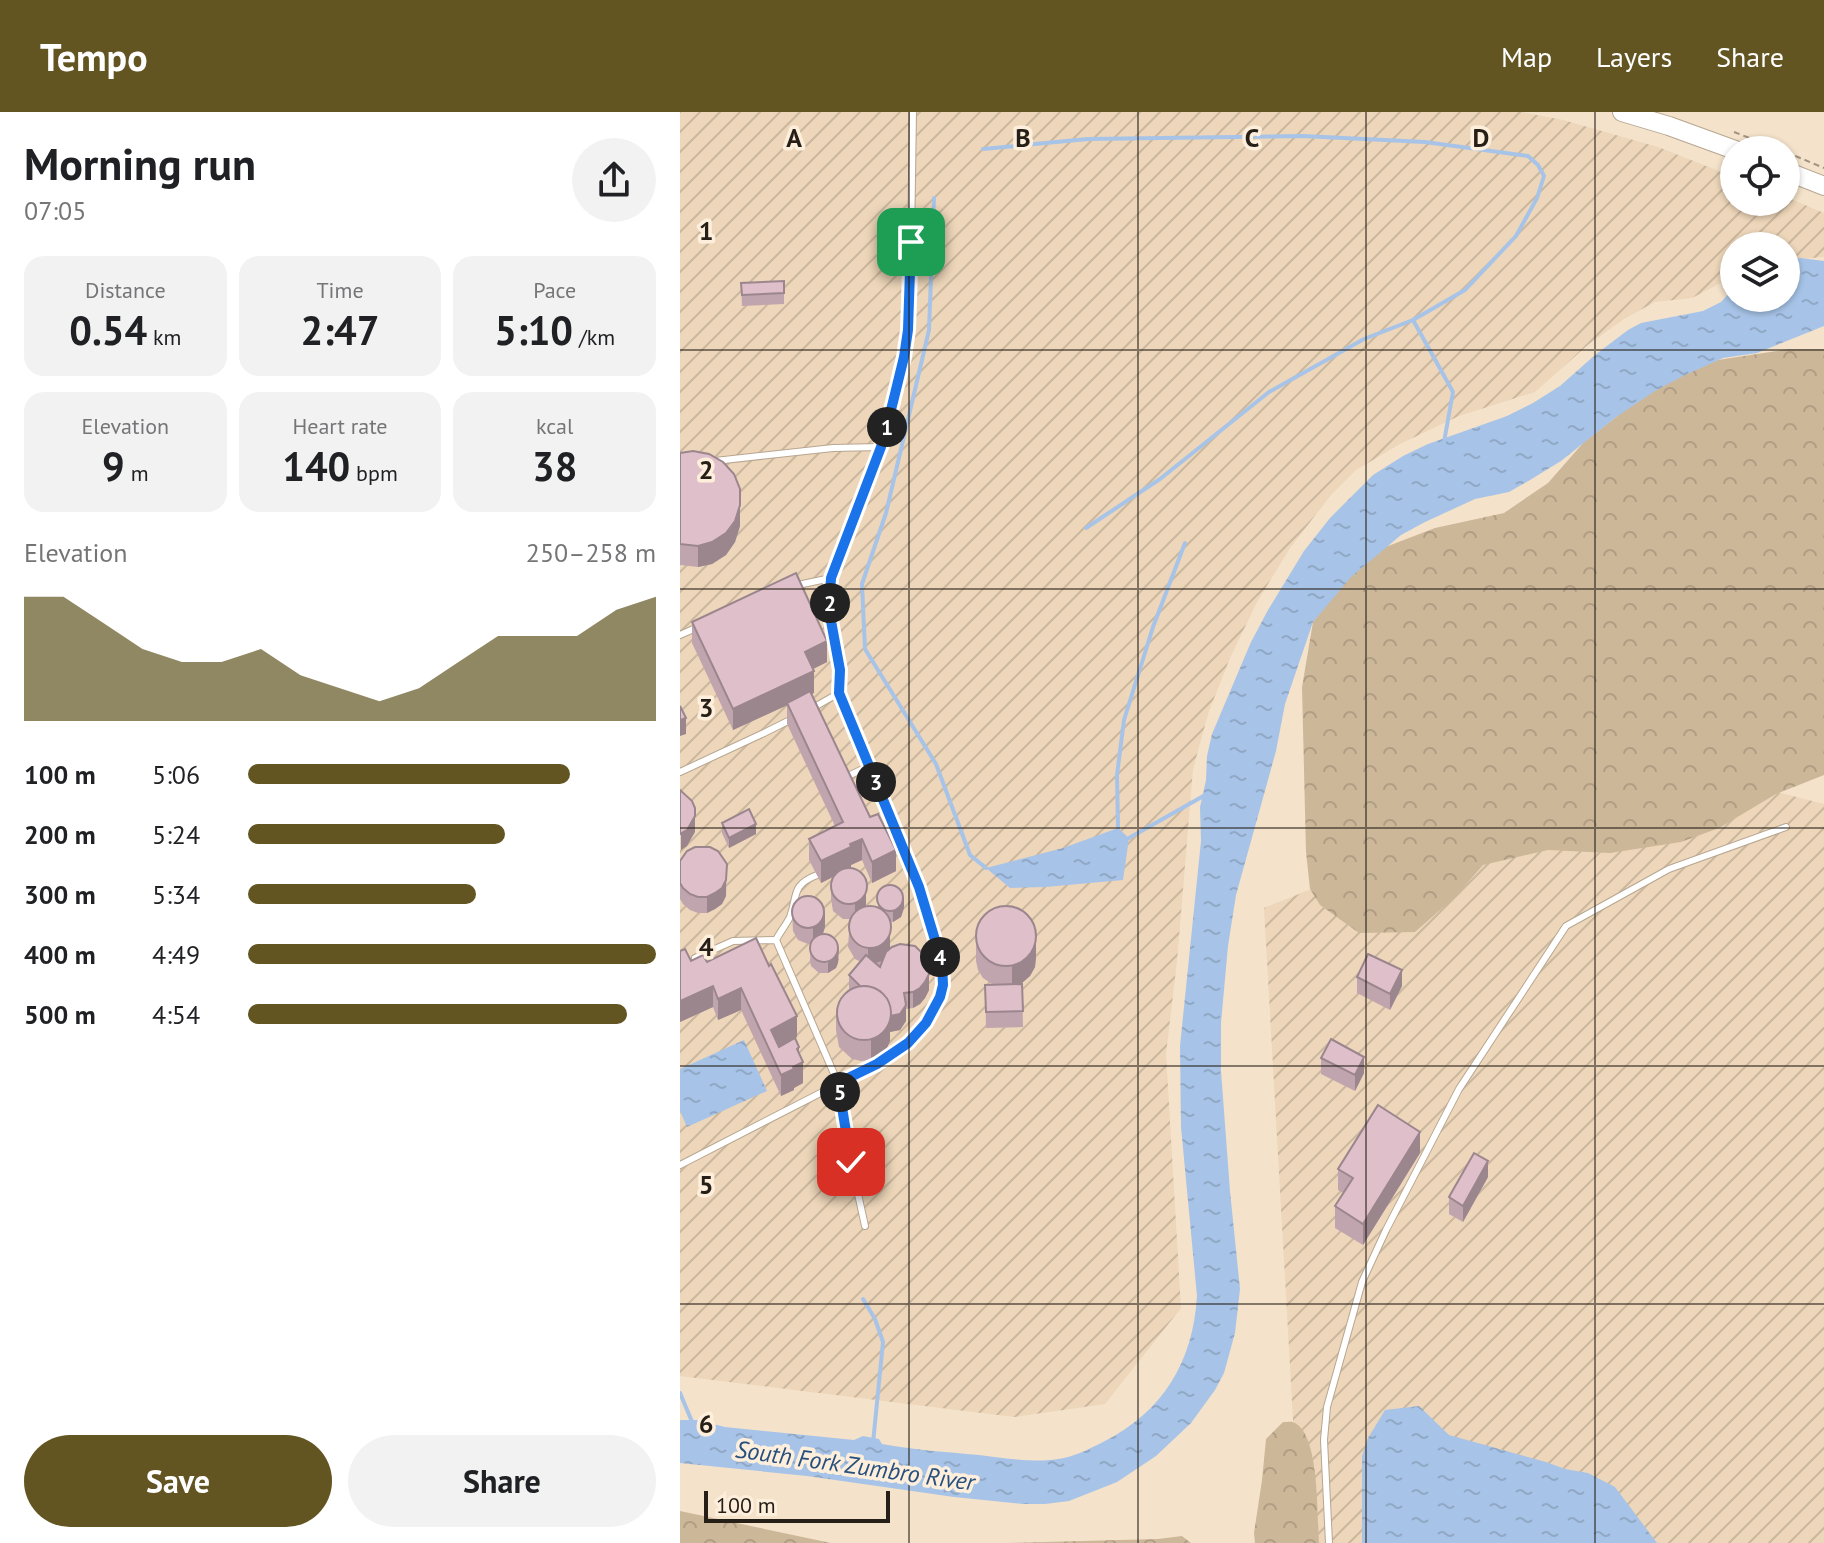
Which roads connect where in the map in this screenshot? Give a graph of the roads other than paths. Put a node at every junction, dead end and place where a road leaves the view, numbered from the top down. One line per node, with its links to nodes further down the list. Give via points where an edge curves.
1 (913, 112): 6 (lane, via 908,330)
2 (1622, 112): 3 (main road)
3 (1720, 145)
4 (1800, 177): 5 (main road)
5 (1824, 186)
6 (881, 447): 7 (lane); 8 (lane)
7 (709, 462)
8 (831, 578): 9 (lane); 12 (lane, via 829,610)
9 (789, 587)
10 (707, 622): 11 (lane)
11 (680, 635)
12 (839, 693): 13 (lane); 14 (lane)
13 (869, 766): 15 (lane); 20 (lane, via 919,887 942,963 943,985 926,1023 908,1043)
14 (680, 772)
15 (842, 779)
16 (1786, 827): 23 (lane, via 1669,869 1566,926 1459,1089 1362,1282 1327,1407)
17 (817, 875): 18 (lane, via 804,880)
18 (776, 940): 19 (lane, via 733,941); 20 (lane)
19 (695, 958)
20 (838, 1083): 21 (lane); 22 (lane)
21 (680, 1165)
22 (865, 1226)
23 (1329, 1543)

